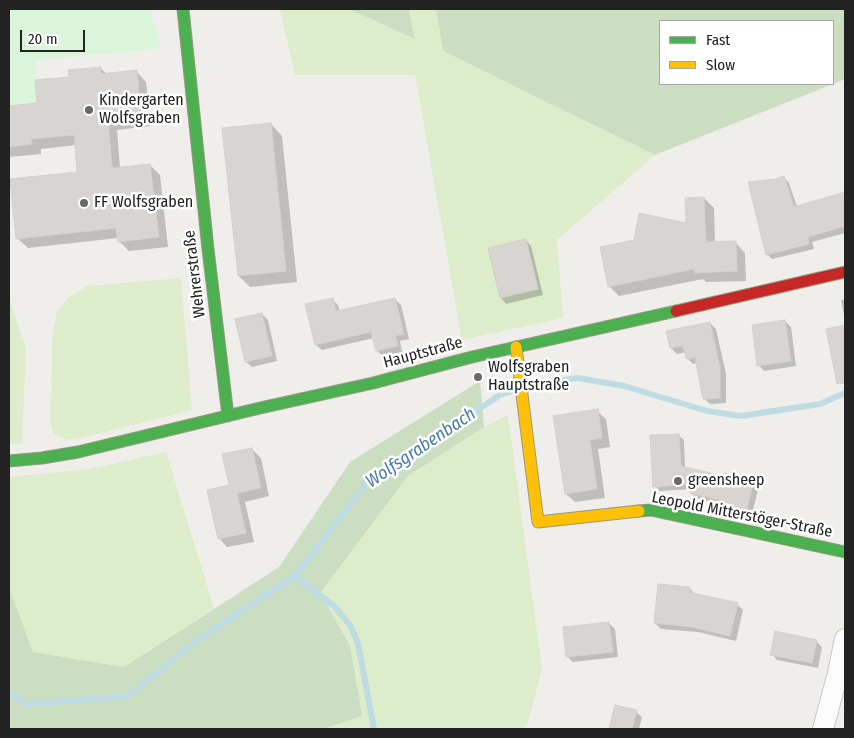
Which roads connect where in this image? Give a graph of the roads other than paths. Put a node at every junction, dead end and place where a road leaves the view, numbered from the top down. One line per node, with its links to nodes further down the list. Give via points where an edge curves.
1 (183, 9): 4 (street, Wehrerstraße)
2 (845, 272): 3 (street, Hauptstraße)
3 (516, 347): 4 (street, Hauptstraße); 6 (street, Leopold Mitterstöger-Straße, via 538,522 651,510)
4 (228, 416): 5 (street, Hauptstraße, via 78,452)
5 (9, 461)
6 (845, 552)
7 (845, 639): 8 (street)
8 (823, 729)

